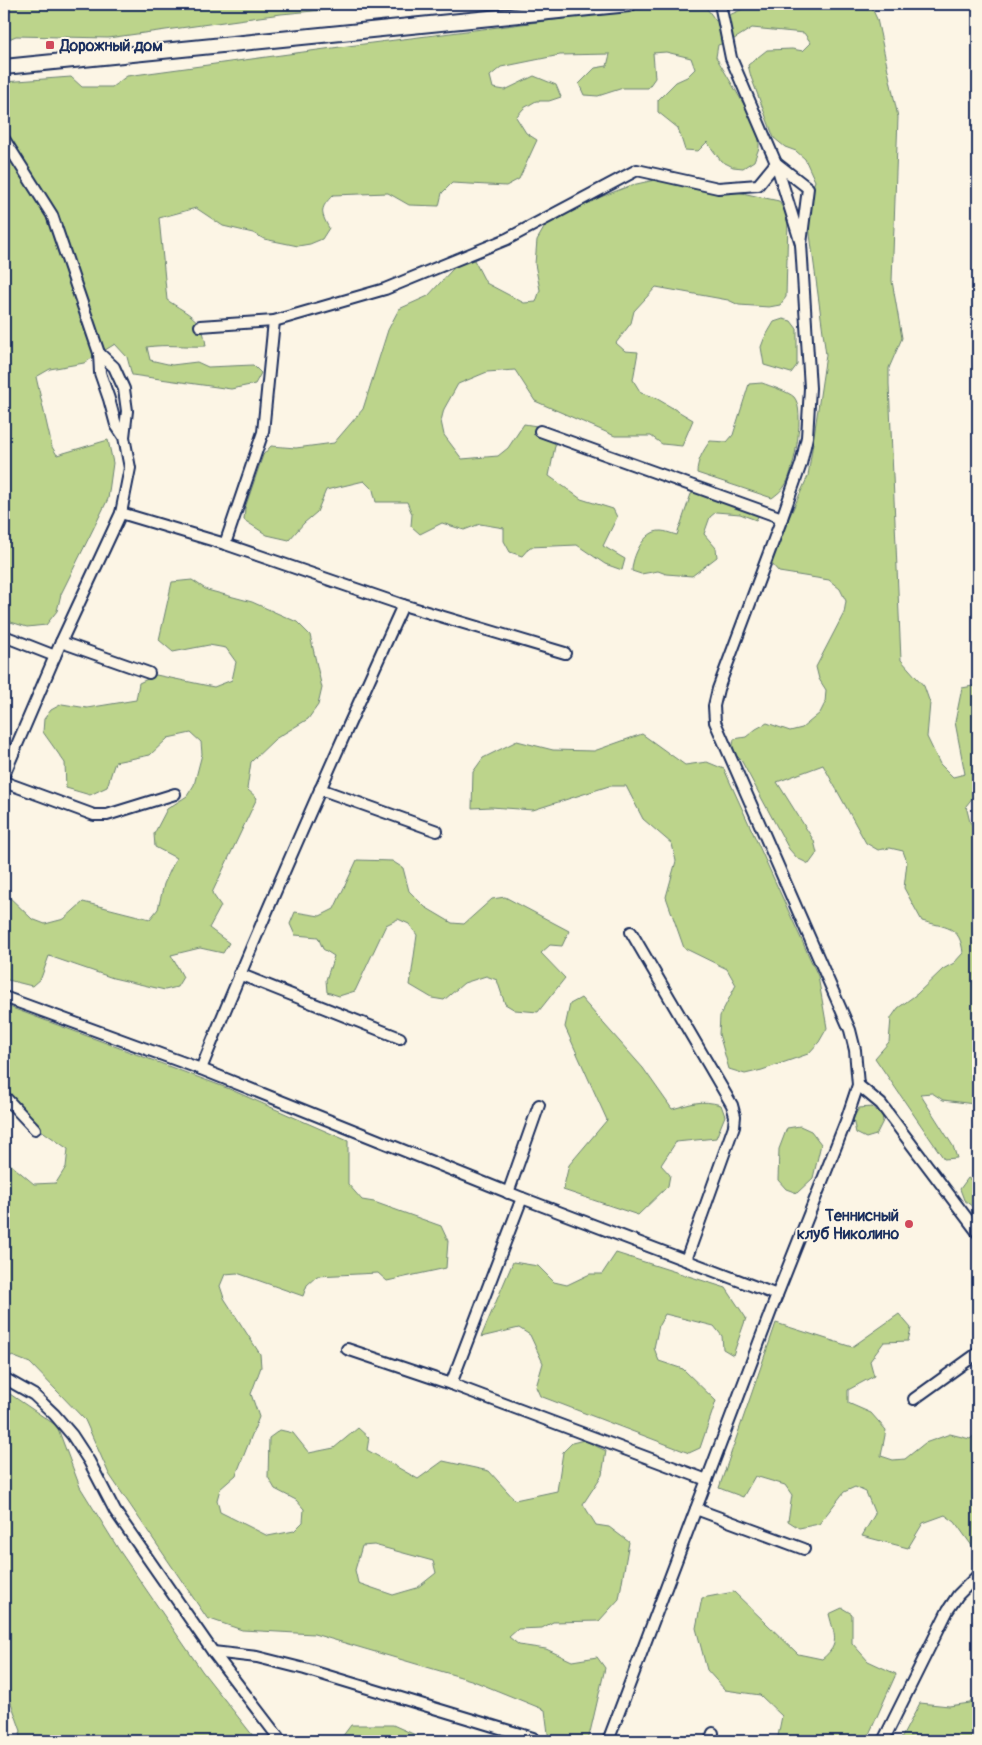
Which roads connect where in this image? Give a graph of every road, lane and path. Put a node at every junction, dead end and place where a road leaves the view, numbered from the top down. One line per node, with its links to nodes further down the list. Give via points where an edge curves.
1 (629, 4): 3 (main road)
2 (720, 4): 5 (street, via 730,58)
3 (4, 67)
4 (4, 140): 9 (street, via 52,215)
5 (776, 163): 6 (street); 6 (street, via 808,188); 7 (street, via 758,185 718,188 637,170 507,239 385,288)
6 (801, 244): 13 (street, via 810,388 807,437)
7 (274, 321): 8 (street); 14 (street, via 263,432)
8 (200, 326)
9 (99, 353): 11 (street, via 100,373 116,425); 11 (street, via 114,367 124,389 127,411)
10 (540, 431): 13 (street)
11 (124, 437): 12 (street, via 130,468)
12 (121, 513): 14 (street); 17 (street)
13 (782, 518): 31 (street, via 718,689 715,722 850,1030)
14 (225, 544): 15 (street)
15 (403, 606): 18 (street); 23 (street)
16 (4, 636): 19 (street)
17 (61, 642): 19 (street); 20 (street)
18 (565, 653)
19 (55, 656): 21 (street)
20 (149, 673)
21 (4, 776)
22 (4, 782): 24 (street, via 94,815 107,815)
23 (320, 790): 25 (street); 27 (street)
24 (174, 794)
25 (437, 830)
26 (630, 932): 38 (street, via 732,1105 735,1116)
27 (239, 974): 29 (street); 30 (street)
28 (4, 997): 30 (street)
29 (400, 1038)
30 (201, 1069): 35 (street)
31 (858, 1085): 37 (street, via 881,1104); 39 (street)
32 (4, 1096): 34 (street)
33 (539, 1105): 35 (street)
34 (35, 1129)
35 (508, 1193): 36 (street)
36 (522, 1198): 38 (street); 43 (street)
37 (978, 1233)
38 (686, 1260): 39 (street)
39 (778, 1295): 45 (street)
40 (347, 1349): 43 (street)
41 (978, 1352): 44 (street)
42 (4, 1378): 49 (street, via 34,1396 72,1435 115,1511)
43 (451, 1384): 45 (street)
44 (914, 1399)
45 (707, 1480): 46 (street)
46 (696, 1509): 47 (street); 52 (street)
47 (804, 1548)
48 (978, 1576): 53 (street, via 948,1610)
49 (213, 1652): 50 (street, via 257,1657 305,1669); 51 (street)
50 (533, 1738)
51 (281, 1741)
52 (608, 1741)
53 (883, 1741)

